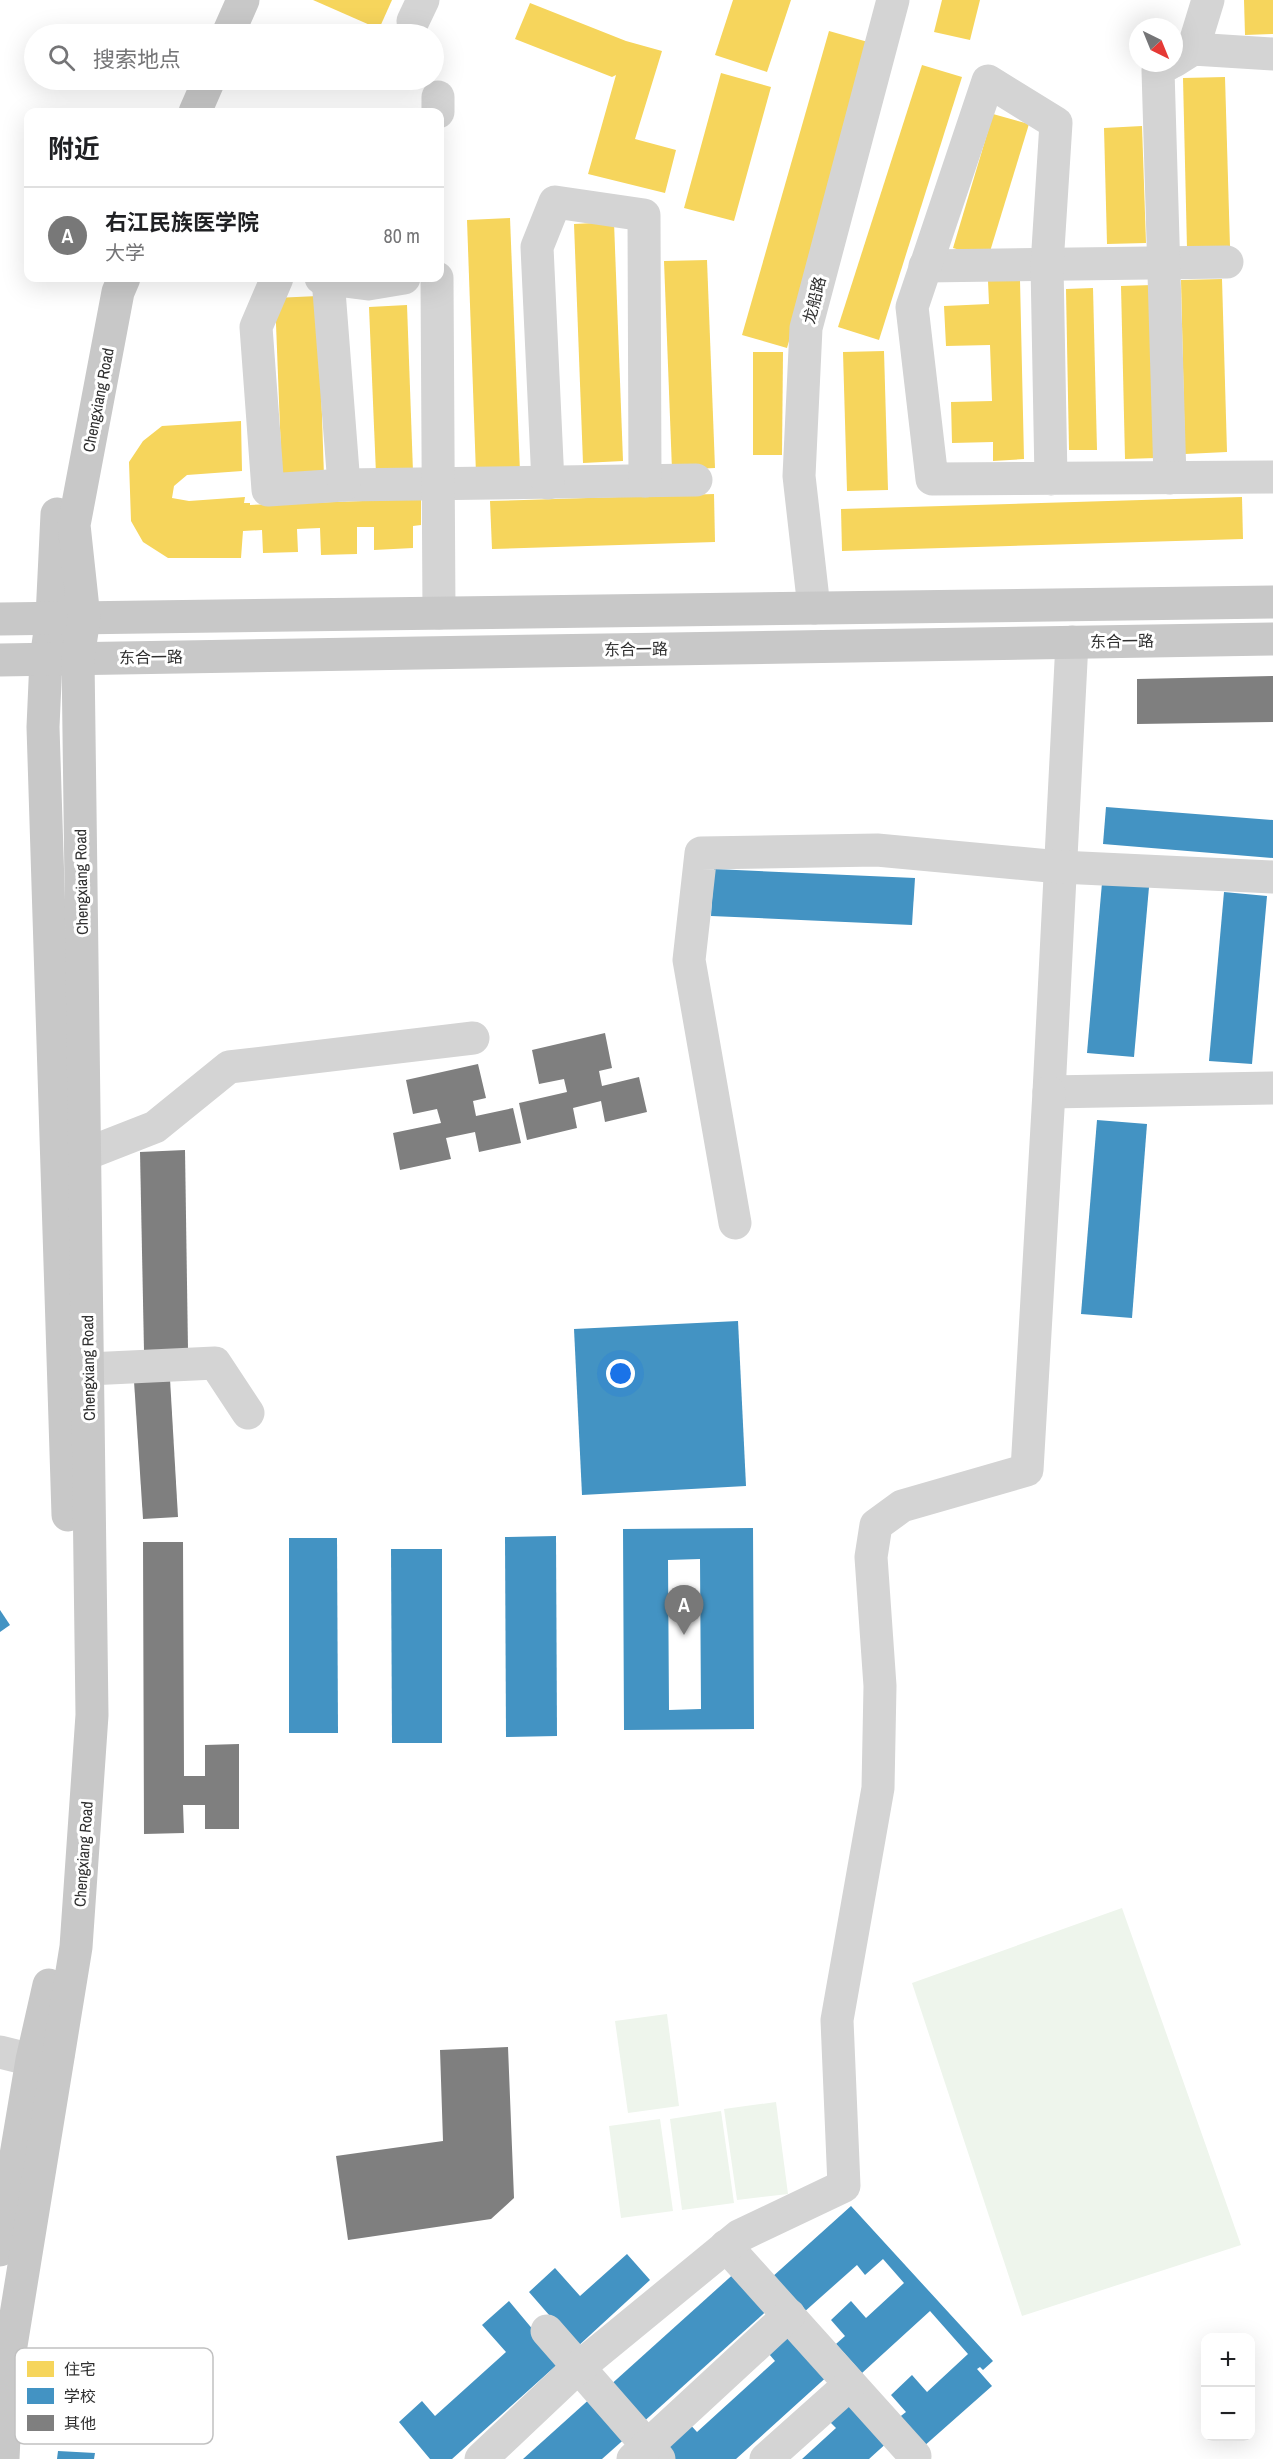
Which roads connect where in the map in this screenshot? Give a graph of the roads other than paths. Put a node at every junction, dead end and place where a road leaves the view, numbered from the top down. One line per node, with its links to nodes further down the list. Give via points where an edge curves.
1 (223, 0): 5 (main road)
2 (243, 0): 6 (main road)
3 (893, 0): 35 (street, 龙船路, via 806,328 800,476)
4 (1208, 0): 7 (street)
5 (212, 24)
6 (232, 24)
7 (1183, 50)
8 (1273, 54): 9 (street)
9 (1183, 58)
10 (1158, 72): 16 (street)
11 (185, 90): 13 (main road)
12 (205, 90): 14 (main road)
13 (177, 108)
14 (197, 108)
15 (1227, 262): 16 (street)
16 (1164, 263): 17 (street); 27 (street)
17 (1047, 265): 18 (street); 18 (street, via 1056,123 987,81); 28 (street)
18 (925, 266): 28 (street, via 912,307 932,479)
19 (102, 282): 37 (main road, Chengxiang Road, via 56,524)
20 (122, 282): 38 (main road, Chengxiang Road, via 74,525)
21 (276, 282): 33 (street, via 256,327 268,490)
22 (326, 282): 33 (street)
23 (354, 282): 24 (street)
24 (380, 282)
25 (437, 282): 32 (street)
26 (1273, 477): 27 (street)
27 (1170, 478): 28 (street)
28 (1051, 479)
29 (696, 480): 30 (street)
30 (645, 482): 31 (street); 31 (street, via 644,215 555,202 537,247)
31 (548, 483): 32 (street)
32 (438, 484): 33 (street); 36 (street)
33 (344, 485)
34 (1273, 602): 35 (main road)
35 (814, 609): 36 (main road)
36 (439, 613): 38 (main road)
37 (52, 617): 38 (main road); 39 (main road); 43 (main road, Chengxiang Road)
38 (84, 618): 42 (main road, Chengxiang Road)
39 (0, 619)
40 (1273, 639): 41 (main road, 东合一路)
41 (1072, 642): 42 (main road, 东合一路); 45 (street)
42 (78, 658): 43 (main road, 东合一路); 50 (main road, Chengxiang Road)
43 (46, 659): 44 (main road, 东合一路); 55 (main road, Chengxiang Road, via 43,727 74,1715 58,1944)
44 (0, 660)
45 (1060, 867): 46 (street); 49 (street); 51 (street, via 877,850 701,853 689,960)
46 (1273, 877)
47 (473, 1038): 50 (street, via 229,1067 155,1127)
48 (1273, 1088): 49 (street)
49 (1049, 1092): 56 (street, via 1027,1470 902,1506 876,1525 870,1557 880,1686 878,1788 837,2020 844,2186 738,2236)
50 (86, 1154): 52 (main road, Chengxiang Road)
51 (735, 1223)
52 (88, 1370): 53 (street, via 214,1363); 55 (main road, Chengxiang Road, via 92,1715 76,1947)
53 (248, 1413)
54 (0, 2052): 55 (street)
55 (45, 2057): 57 (main road, Chengxiang Road); 64 (main road, Chengxiang Road, via 6,2370)
56 (726, 2246): 58 (street); 60 (street)
57 (0, 2250)
58 (789, 2315): 61 (street); 62 (street)
59 (547, 2331): 60 (street)
60 (579, 2367): 62 (street); 65 (street)
61 (850, 2384): 63 (street); 66 (street)
62 (646, 2454)
63 (915, 2456)
64 (3, 2459)
65 (481, 2459)
66 (766, 2459)

